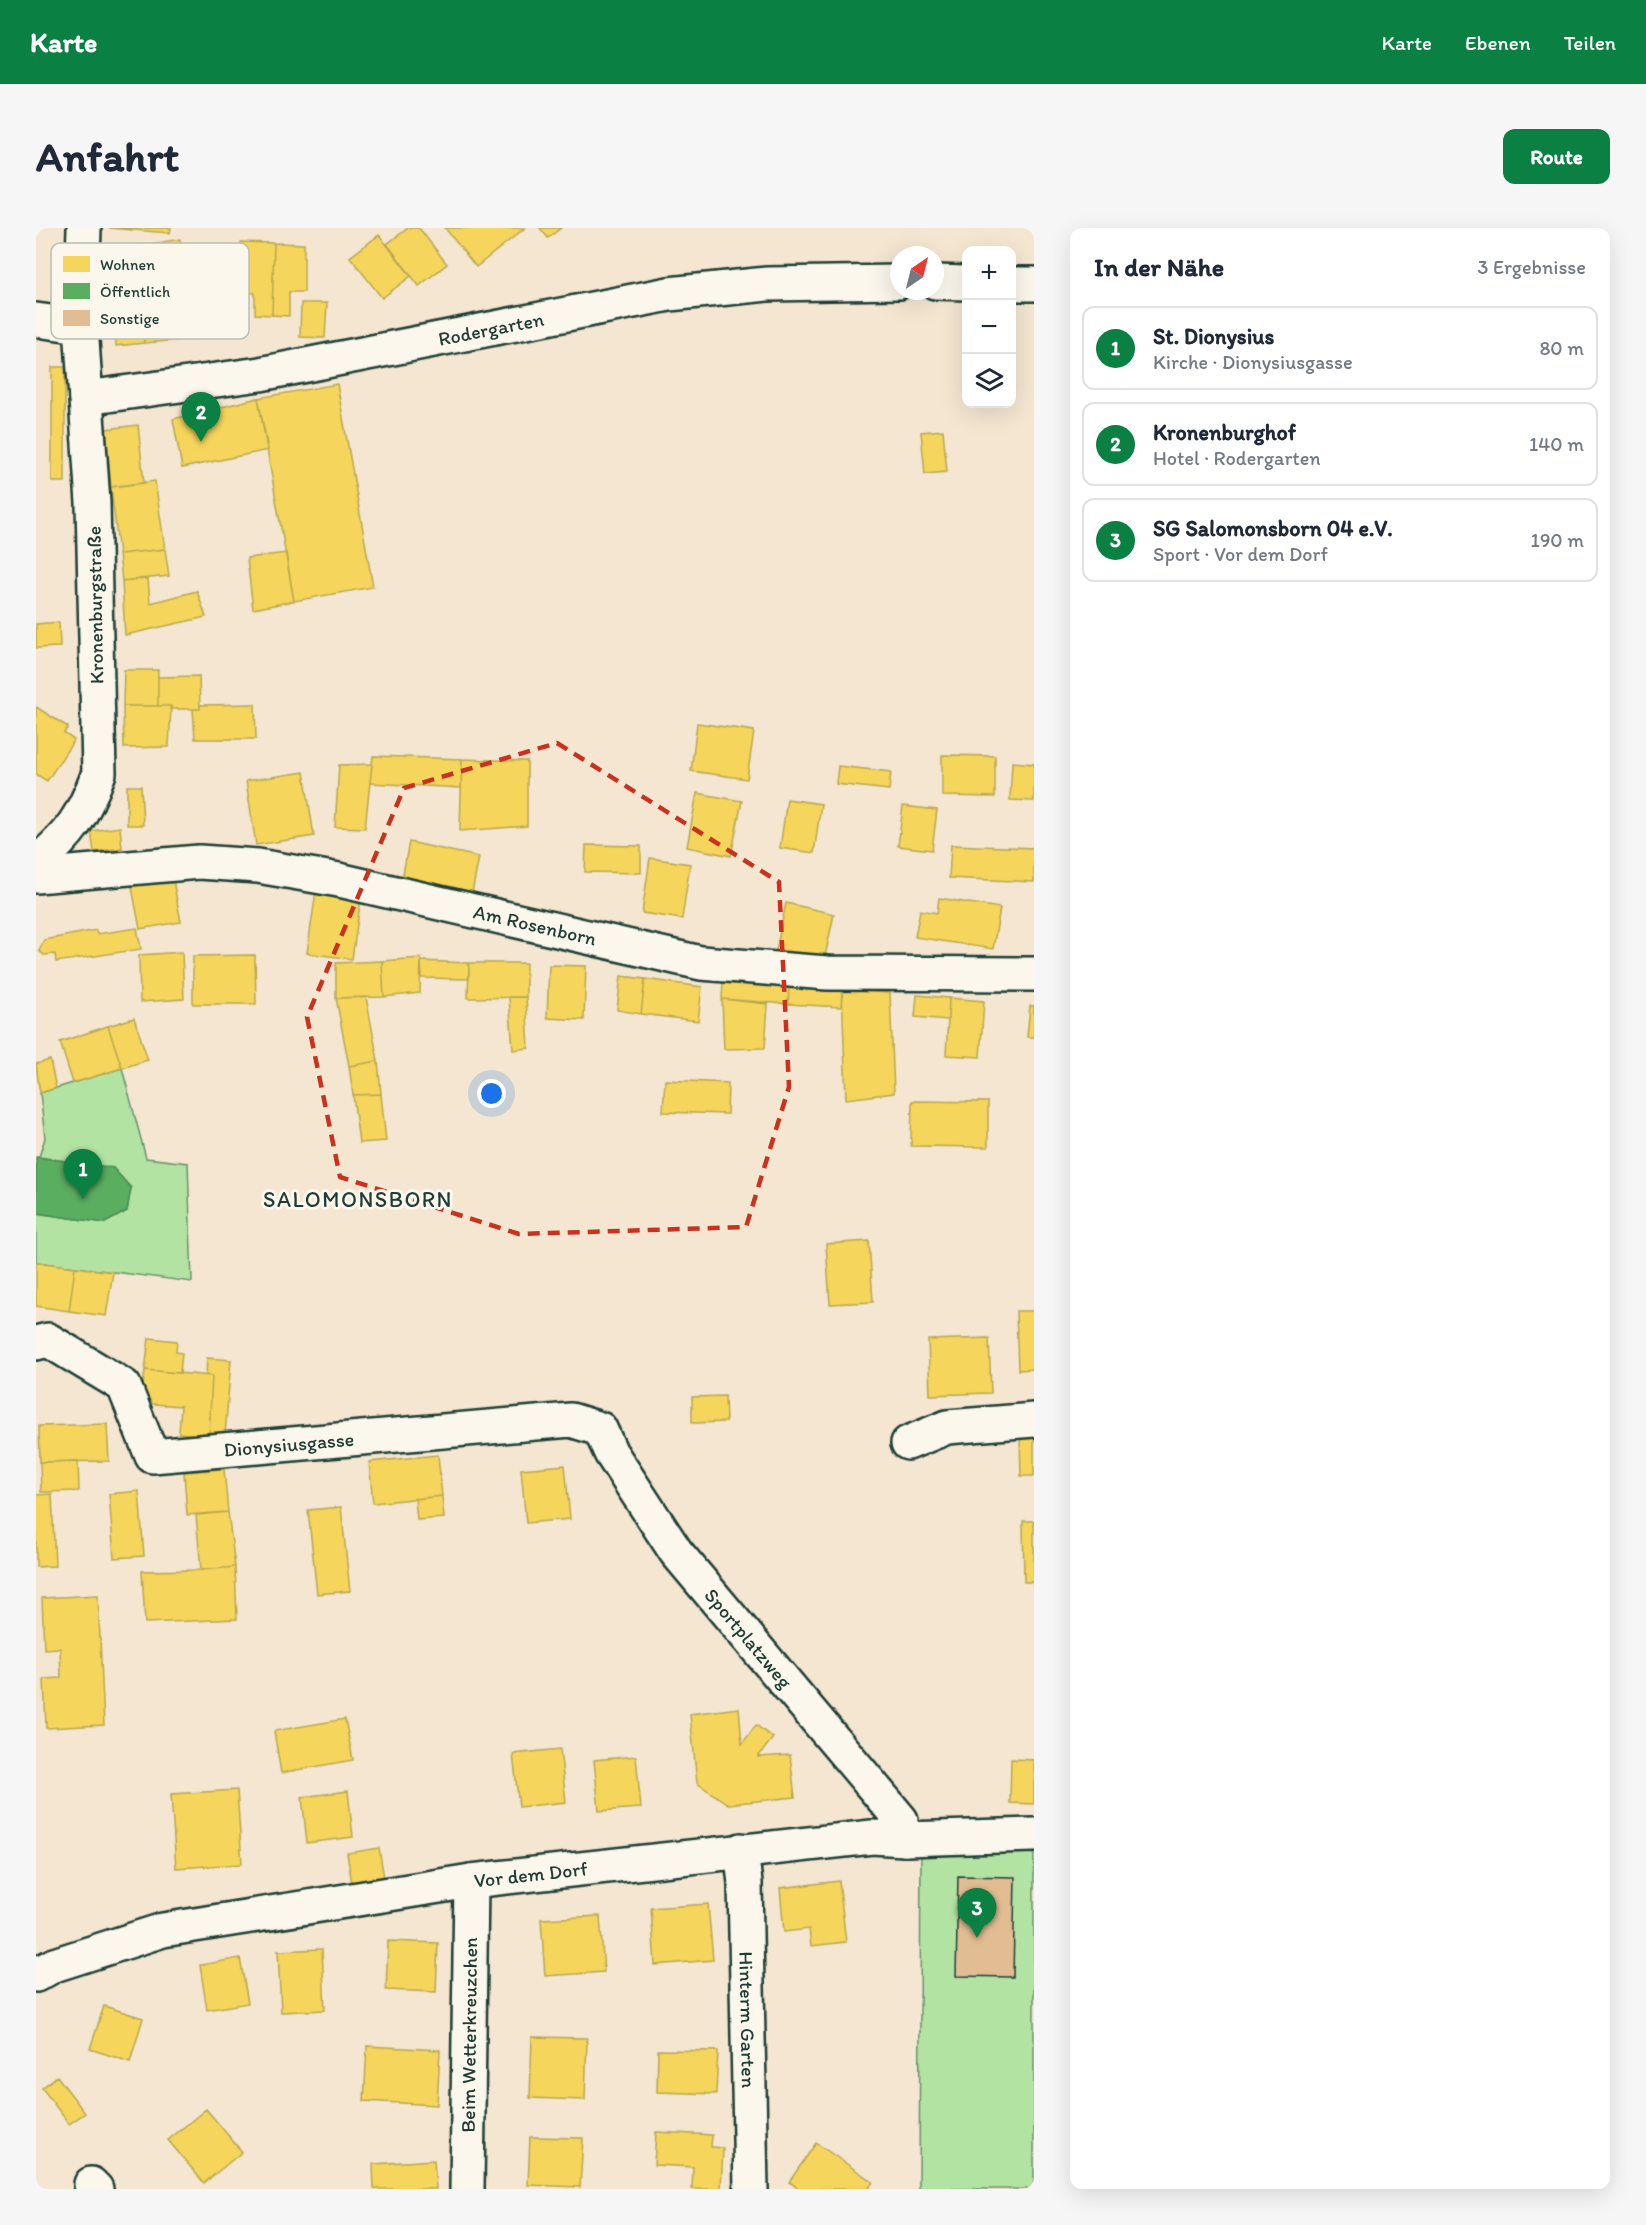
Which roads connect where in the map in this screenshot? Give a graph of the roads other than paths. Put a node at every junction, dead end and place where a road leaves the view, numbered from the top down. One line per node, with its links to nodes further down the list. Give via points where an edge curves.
1 (84, 228): 2 (street, Kronenburgstraße)
2 (84, 243)
3 (890, 282): 11 (street, Rodergarten, via 767,284 669,294 260,374)
4 (944, 282): 5 (street)
5 (962, 283)
6 (1016, 284): 7 (street)
7 (1034, 284)
8 (36, 320): 9 (street)
9 (51, 322)
10 (82, 339): 11 (street, Kronenburgstraße)
11 (86, 398): 12 (street, Kronenburgstraße, via 93,502 99,774 86,808 64,840)
12 (36, 863)
13 (36, 876): 14 (street, Am Rosenborn, via 199,862 258,866 339,880 701,963 827,973)
14 (1034, 974)
15 (36, 1342): 17 (street, Dionysiusgasse, via 48,1340 124,1386 152,1456 571,1420)
16 (1034, 1420): 18 (street, via 947,1427)
17 (600, 1429): 20 (street, Sportplatzweg, via 611,1453 676,1552 902,1820)
18 (908, 1443)
19 (1034, 1835): 20 (street, Vor dem Dorf)
20 (905, 1839): 21 (street, Vor dem Dorf, via 872,1837)
21 (741, 1850): 22 (street, Vor dem Dorf); 25 (street, Hinterm Garten, via 745,1883)
22 (471, 1881): 23 (street, Vor dem Dorf, via 164,1930 54,1965); 24 (street, Beim Wetterkreuzchen)
23 (36, 1975)
24 (467, 2189)
25 (751, 2189)

